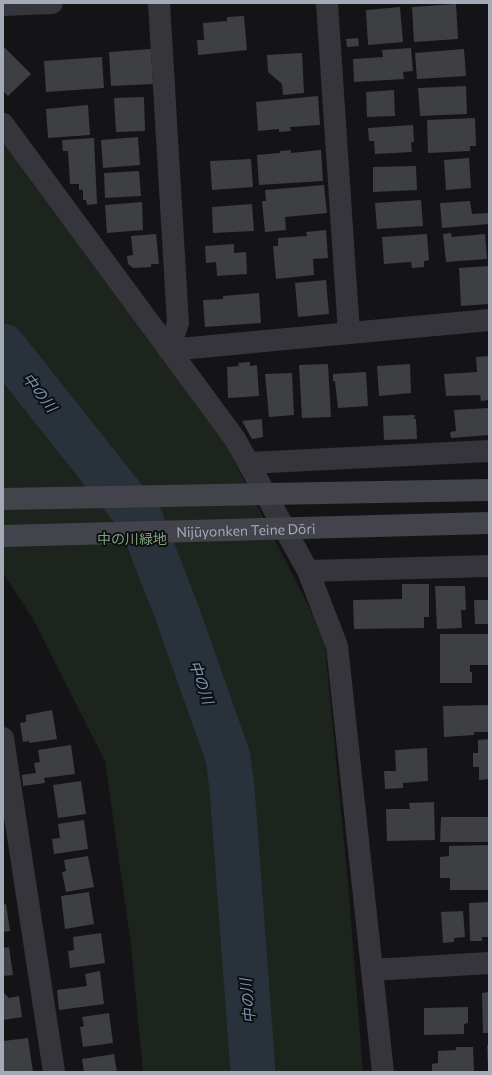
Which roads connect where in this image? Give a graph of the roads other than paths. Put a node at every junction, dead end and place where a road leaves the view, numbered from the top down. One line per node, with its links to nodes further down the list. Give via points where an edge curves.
1 (52, 3): 4 (street)
2 (159, 3): 8 (street, via 178,323)
3 (327, 3): 7 (street)
4 (3, 5)
5 (3, 124): 8 (street)
6 (489, 320): 7 (street)
7 (350, 333): 8 (street)
8 (169, 350): 10 (street, via 235,439)
9 (489, 451): 10 (street)
10 (248, 463): 16 (street)
11 (489, 490): 12 (street, bridge)
12 (3, 499)
13 (489, 523): 14 (street, Nijūyonken Teine Dōri, bridge)
14 (3, 536)
15 (489, 566): 16 (street)
16 (308, 571): 20 (street, via 337,646)
17 (3, 738): 18 (street)
18 (10, 835): 21 (street)
19 (489, 963): 20 (street)
20 (372, 970): 22 (street)
21 (54, 1072)
22 (383, 1072)

